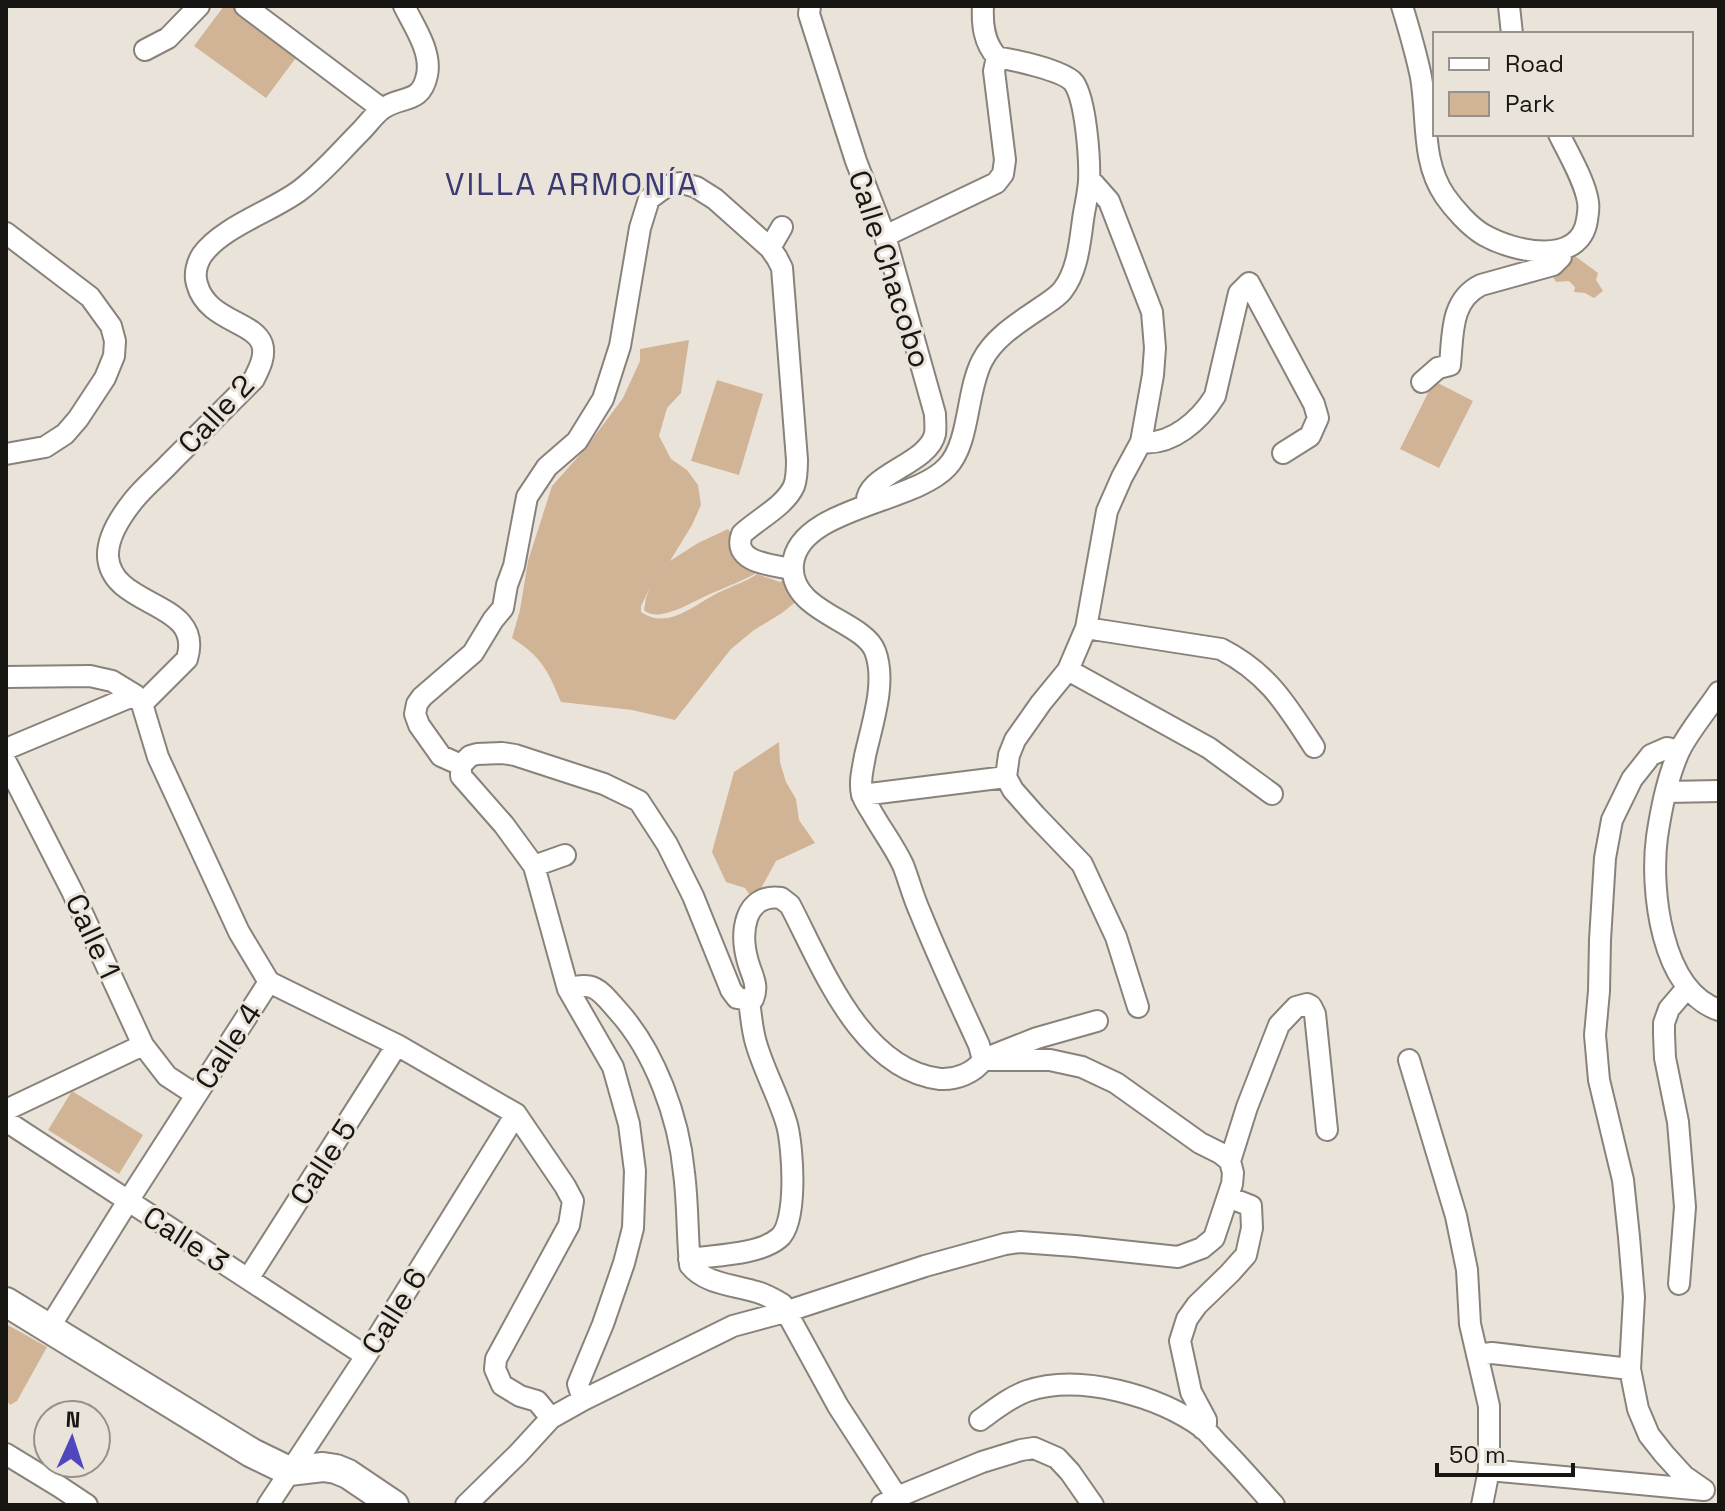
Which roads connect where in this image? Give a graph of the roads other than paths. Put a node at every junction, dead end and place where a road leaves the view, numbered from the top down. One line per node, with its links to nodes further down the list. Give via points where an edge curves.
1 (199, 6): 9 (street, via 168,38)
2 (245, 6): 11 (street)
3 (404, 6): 11 (street, Calle 2, via 427,55 428,71 415,97)
4 (810, 6): 16 (street, Calle Chacobo, via 856,161)
5 (983, 6): 10 (street, via 986,40)
6 (1402, 6): 18 (street, via 1421,79 1432,173 1446,197 1482,234 1527,250)
7 (1509, 6): 8 (street)
8 (1512, 32)
9 (145, 50)
10 (997, 57): 13 (street, via 1026,62 1075,84 1087,137); 16 (street, via 1003,174 996,183)
11 (382, 109): 29 (street, Calle 2, via 299,191 219,239 197,266 201,297 262,343 261,366 133,501 110,543 108,558 126,588 176,617 189,638 187,659)
12 (1560, 136): 18 (street, via 1589,203 1584,235)
13 (1089, 182): 20 (street, via 1109,201 1152,312 1153,375); 23 (street, via 1070,279 1061,294 1000,337 983,359 959,451 923,485)
14 (782, 227): 17 (street)
15 (6, 233): 22 (street, via 90,297 115,341 105,378 65,434 45,447)
16 (885, 236): 23 (street, Calle Chacobo, via 935,414 935,435 916,459 873,486)
17 (770, 248): 24 (street, via 782,268 797,476 785,499 742,534 740,546 754,561); 34 (street, via 696,187 673,184 649,199 620,346 603,399 577,441 547,467 527,497 503,608 473,653 417,704 419,725 441,756)
18 (1561, 251): 19 (street, via 1553,265 1470,290 1454,319 1450,365)
19 (1422, 382)
20 (1141, 442): 21 (street, via 1175,434 1207,408 1215,396 1239,293 1249,283 1318,418 1310,436); 25 (street, via 1107,511)
21 (1283, 453)
22 (6, 454)
23 (867, 505): 24 (street, via 806,537)
24 (792, 569): 39 (street, via 808,600 865,636 879,662)
25 (1086, 628): 26 (street); 30 (street, via 1229,653 1283,699)
26 (1068, 670): 35 (street, via 1015,740); 38 (street, via 1209,748)
27 (6, 677): 29 (street, via 90,676 112,681)
28 (1719, 692): 32 (street)
29 (139, 699): 31 (street, Calle 2); 42 (street, Calle 4, via 158,757 239,932)
30 (1314, 747)
31 (6, 749)
32 (1679, 751): 37 (street); 68 (street, via 1667,748 1651,755 1632,779 1612,820 1605,858 1595,1035 1629,1237 1634,1297)
33 (6, 762): 49 (street, Calle 1)
34 (461, 765): 41 (street, via 461,776); 45 (street, via 477,754 515,755 639,801 693,896 731,990 737,998)
35 (1006, 777): 39 (street); 46 (street, via 1082,864 1116,937)
36 (1719, 791): 37 (street)
37 (1667, 792): 43 (street, via 1657,839 1656,879 1661,926)
38 (1272, 794)
39 (862, 795): 51 (street, via 902,863)
40 (565, 855): 41 (street)
41 (534, 866): 44 (street)
42 (269, 982): 50 (street); 53 (street, Calle 4)
43 (1687, 988): 47 (street); 62 (street, via 1664,1023 1685,1207)
44 (568, 989): 60 (street, via 588,985 605,995 626,1019 657,1074 675,1120 684,1172); 69 (street, via 613,1067 635,1171 633,1228 578,1384)
45 (749, 1000): 51 (street, via 757,988 747,960 748,914 764,898 781,898 790,905 839,1000 879,1049 911,1072 945,1079 963,1076); 60 (street, via 756,1042 787,1126 793,1183 788,1228 769,1245)
46 (1138, 1007)
47 (1719, 1010)
48 (1097, 1021): 51 (street)
49 (143, 1045): 53 (street, Calle 1, via 167,1076); 54 (street)
50 (397, 1045): 55 (street); 61 (street, Calle 5)
51 (983, 1060): 57 (street, via 1050,1060 1082,1067 1116,1083)
52 (1409, 1060): 66 (street, via 1456,1216)
53 (196, 1095): 59 (street, Calle 4)
54 (8, 1107): 59 (street, Calle 3)
55 (516, 1114): 67 (street, Calle 6); 70 (street, via 565,1186 573,1211 495,1369 502,1385 537,1401)
56 (1327, 1130): 57 (street, via 1315,1014 1303,1004 1279,1025)
57 (1230, 1161): 58 (street)
58 (1228, 1197): 64 (street, via 1214,1238 1178,1257 1005,1244); 72 (street, via 1251,1206 1246,1255 1197,1305 1180,1341 1191,1392 1206,1420)
59 (128, 1201): 61 (street, Calle 3); 65 (street, Calle 4)
60 (689, 1259): 64 (street, via 696,1272 770,1297)
61 (248, 1279): 67 (street, Calle 3)
62 (1679, 1284)
63 (6, 1302): 65 (main road)
64 (785, 1312): 69 (street, via 733,1326); 76 (street)
65 (49, 1328): 75 (main road)
66 (1477, 1355): 68 (street); 74 (street, via 1489,1406)
67 (366, 1356): 75 (street, Calle 6)
68 (1630, 1369): 74 (street, via 1649,1435 1684,1476 1704,1490)
69 (583, 1400): 70 (street)
70 (551, 1418): 80 (street)
71 (980, 1420): 72 (street, via 1027,1391 1090,1385 1150,1400)
72 (1203, 1429): 82 (street)
73 (6, 1454): 77 (street)
74 (1489, 1470): 83 (street)
75 (289, 1471): 78 (street, Calle 6); 79 (main road, via 336,1469)
76 (889, 1501): 81 (street, via 982,1462 1034,1448 1057,1458)
77 (87, 1505)
78 (268, 1505)
79 (394, 1505)
80 (466, 1505)
81 (1093, 1505)
82 (1274, 1505)
83 (1482, 1505)

